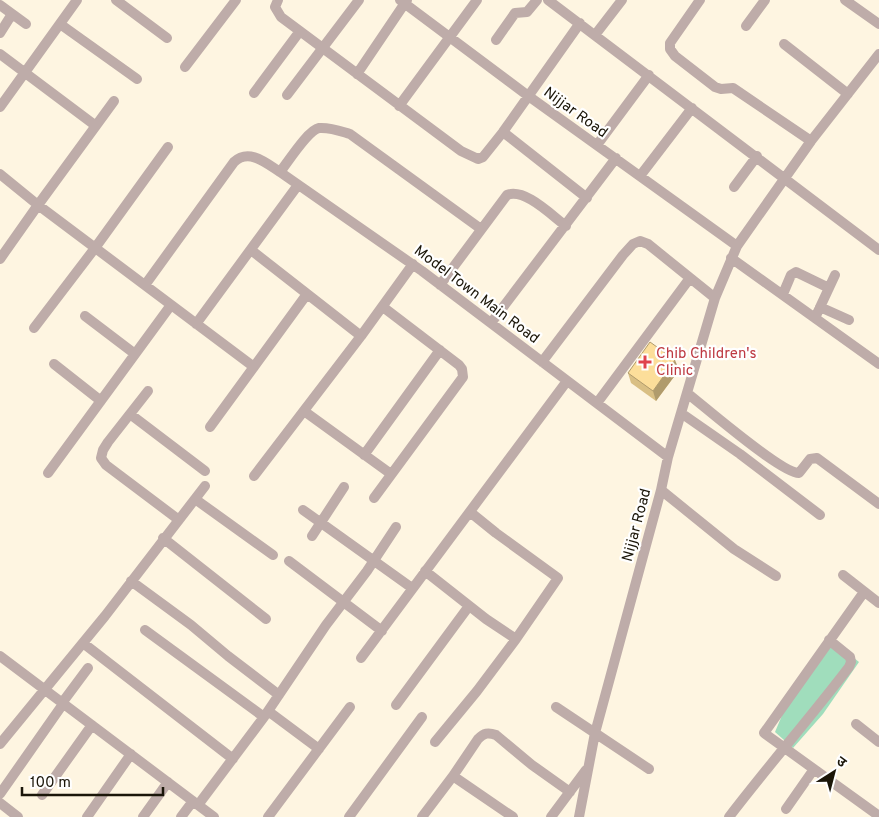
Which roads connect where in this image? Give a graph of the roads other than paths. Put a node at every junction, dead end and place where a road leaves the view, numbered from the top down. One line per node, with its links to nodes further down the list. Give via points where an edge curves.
1 (116, 0): 25 (street)
2 (236, 0): 31 (street)
3 (278, 0): 21 (street, via 276,12)
4 (359, 0): 28 (street)
5 (477, 0): 24 (street)
6 (537, 0): 26 (street, via 526,12 515,13)
7 (548, 0): 16 (street)
8 (622, 0): 23 (street)
9 (700, 0): 46 (street, via 670,43 675,56 715,87 733,88)
10 (765, 0): 20 (street)
11 (845, 0): 19 (street)
12 (404, 1): 24 (street, Nijjar Road); 33 (street)
13 (72, 2): 18 (street)
14 (0, 5): 15 (street)
15 (12, 14): 17 (street); 22 (street)
16 (580, 23): 23 (street); 39 (street)
17 (26, 24)
18 (60, 24): 32 (street); 35 (street)
19 (879, 24)
20 (746, 26)
21 (300, 31): 28 (street); 36 (street)
22 (0, 33)
23 (595, 35): 34 (street)
24 (450, 37): 39 (street, Nijjar Road); 41 (street)
25 (167, 38)
26 (496, 40)
27 (784, 44): 37 (street)
28 (322, 47): 33 (street); 38 (street)
29 (0, 54): 32 (street)
30 (879, 54): 37 (street, Nijjar Road)
31 (185, 67)
32 (25, 72): 42 (street); 44 (street)
33 (356, 74): 41 (street)
34 (649, 75): 43 (street); 47 (street)
35 (137, 78)
36 (254, 92)
37 (848, 94): 46 (street, Nijjar Road)
38 (287, 95)
39 (527, 95): 45 (street); 47 (street, Nijjar Road)
40 (114, 102): 44 (street)
41 (399, 106): 45 (street, via 461,151 478,159)
42 (0, 107)
43 (692, 108): 49 (street); 53 (street)
44 (96, 126): 58 (street)
45 (503, 132): 57 (street)
46 (811, 141): 54 (street, Nijjar Road)
47 (597, 145): 50 (street, Nijjar Road)
48 (168, 146): 62 (street)
49 (757, 156): 54 (street); 56 (street)
50 (616, 158): 53 (street, Nijjar Road); 57 (street)
51 (280, 172): 55 (street, Model Town Main Road); 60 (street, via 317,128 337,130 350,134); 70 (street, Model Town Main Road, via 264,161 246,155 238,158)
52 (0, 174): 58 (street)
53 (640, 176): 61 (street, Nijjar Road)
54 (785, 178): 61 (street, Nijjar Road); 64 (street)
55 (298, 185): 63 (street); 67 (street, Model Town Main Road)
56 (734, 187)
57 (587, 198): 59 (street)
58 (38, 205): 62 (street); 65 (street)
59 (566, 226): 60 (street, via 528,198 515,193 507,196); 81 (street)
60 (481, 229): 71 (street)
61 (737, 246): 66 (street, Nijjar Road)
62 (95, 248): 70 (street); 83 (street)
63 (251, 250): 73 (street); 82 (street)
64 (879, 250)
65 (0, 258)
66 (731, 258): 74 (street); 75 (street, Nijjar Road)
67 (413, 264): 71 (street, Model Town Main Road); 77 (street)
68 (835, 275): 72 (street)
69 (690, 278): 75 (street); 88 (street, via 648,244 640,241 633,244); 96 (street)
70 (145, 285): 76 (street)
71 (440, 285): 81 (street, Model Town Main Road)
72 (829, 288): 74 (street, via 796,272 791,275); 78 (street)
73 (307, 294): 85 (street); 91 (street)
74 (783, 294): 80 (street)
75 (715, 298): 94 (street, Nijjar Road)
76 (171, 305): 82 (street); 87 (street)
77 (383, 307): 85 (street); 86 (street)
78 (820, 307): 80 (street); 84 (street, via 844,318)
79 (86, 316): 87 (street)
80 (815, 318): 84 (street)
81 (491, 323): 88 (street, Model Town Main Road)
82 (196, 324): 91 (street)
83 (34, 328)
84 (832, 330): 90 (street)
85 (362, 336): 97 (street)
86 (440, 350): 101 (street); 105 (street, via 459,365 463,376)
87 (135, 354): 95 (street)
88 (542, 362): 92 (street, Model Town Main Road)
89 (54, 364): 95 (street)
90 (879, 364)
91 (254, 367): 100 (street)
92 (568, 381): 96 (street, Model Town Main Road); 114 (street)
93 (148, 390): 99 (street)
94 (687, 393): 98 (street, Nijjar Road); 112 (street, via 790,471 799,472 810,459 817,458)
95 (101, 401): 104 (street)
96 (598, 404): 102 (street, Model Town Main Road)
97 (304, 411): 101 (street); 106 (street)
98 (681, 412): 102 (street, Nijjar Road); 115 (street)
99 (130, 414): 103 (street); 116 (street, via 108,442 101,458)
100 (210, 427)
101 (364, 455): 105 (street)
102 (668, 457): 109 (street, Nijjar Road)
103 (205, 471)
104 (48, 473)
105 (391, 474): 111 (street)
106 (254, 476)
107 (205, 486): 110 (street)
108 (344, 487): 117 (street)
109 (661, 490): 126 (street, via 734,549); 152 (street, Nijjar Road)
110 (196, 498): 116 (street); 121 (street)
111 (374, 498)
112 (879, 504)
113 (303, 510): 117 (street)
114 (470, 512): 124 (street); 136 (street, via 558,578)
115 (820, 515)
116 (179, 520): 120 (street)
117 (321, 522): 119 (street); 123 (street)
118 (396, 527): 123 (street)
119 (312, 536)
120 (164, 538): 127 (street); 133 (street)
121 (272, 555)
122 (289, 561): 130 (street)
123 (373, 561): 128 (street); 130 (street)
124 (425, 571): 128 (street); 132 (street)
125 (843, 575): 129 (street)
126 (776, 576)
127 (131, 581): 138 (street); 143 (street)
128 (412, 588): 135 (street)
129 (864, 592): 131 (street); 137 (street)
130 (344, 602): 135 (street); 143 (street)
131 (879, 603)
132 (469, 606): 136 (street); 145 (street)
133 (266, 620)
134 (145, 630): 148 (street)
135 (382, 630): 140 (street)
136 (516, 639): 153 (street)
137 (829, 640): 156 (street, via 764,733); 156 (street, via 848,654 851,662)
138 (83, 643): 142 (street); 159 (street)
139 (0, 656): 142 (street)
140 (361, 658)
141 (88, 668): 144 (street)
142 (44, 689): 144 (street); 155 (street)
143 (279, 695): 148 (street)
144 (63, 703): 150 (street); 166 (street)
145 (396, 705)
146 (350, 707): 157 (street)
147 (556, 707): 152 (street)
148 (266, 714): 157 (street); 159 (street)
149 (422, 717): 181 (street)
150 (92, 724): 158 (street); 167 (street)
151 (856, 724): 154 (street)
152 (595, 733): 160 (street, Nijjar Road); 162 (street)
153 (435, 742)
154 (879, 742)
155 (0, 744)
156 (784, 747): 161 (street); 184 (street)
157 (319, 749): 180 (street)
158 (131, 754): 164 (street); 176 (street)
159 (233, 758): 169 (street)
160 (588, 768): 165 (street); 173 (street, Nijjar Road)
161 (814, 769): 170 (street); 171 (street)
162 (649, 770)
163 (452, 776): 165 (street, via 478,739 490,732); 172 (street); 182 (street)
164 (168, 782): 169 (street); 177 (street)
165 (570, 792): 183 (street)
166 (0, 794)
167 (42, 795)
168 (0, 803): 175 (street)
169 (195, 803): 178 (street); 179 (street)
170 (868, 808): 174 (street); 185 (street)
171 (786, 809)
172 (424, 816)
173 (581, 816)
174 (879, 816)
175 (18, 817)
176 (86, 817)
177 (143, 817)
178 (181, 817)
179 (214, 817)
180 (268, 817)
181 (348, 817)
182 (513, 817)
183 (551, 817)
184 (729, 817)
185 (861, 817)

